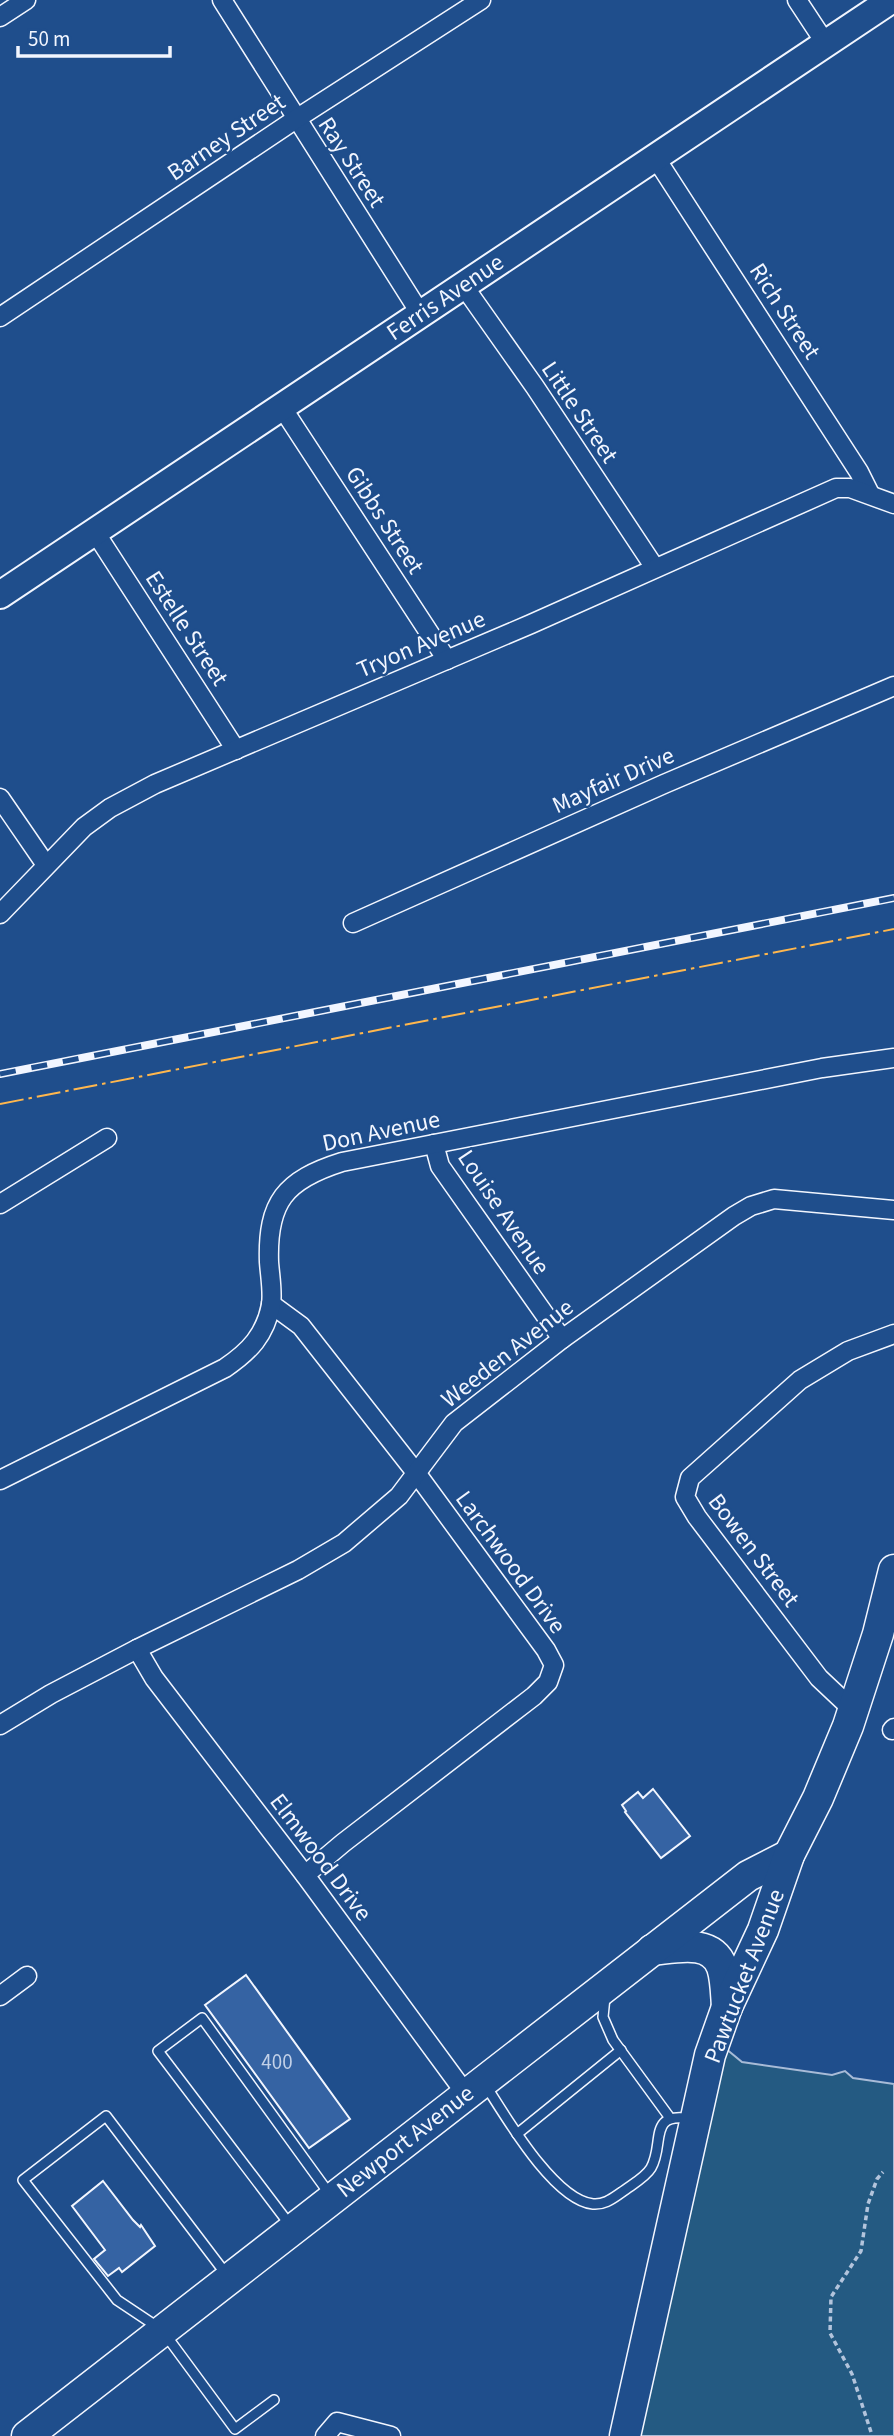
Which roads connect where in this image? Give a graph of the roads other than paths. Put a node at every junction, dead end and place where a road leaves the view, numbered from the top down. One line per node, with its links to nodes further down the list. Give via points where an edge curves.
1 (26, 0): 6 (street)
2 (222, 0): 8 (street, Ray Street)
3 (481, 0): 8 (street, Barney Street)
4 (797, 0): 7 (street)
5 (891, 0): 7 (street, Ferris Avenue)
6 (0, 17)
7 (826, 44): 9 (street, Ferris Avenue)
8 (296, 119): 11 (street, Ray Street); 12 (street, Barney Street)
9 (655, 157): 10 (street, Ferris Avenue); 14 (street, Rich Street)
10 (463, 285): 11 (street, Ferris Avenue); 17 (street, Little Street)
11 (420, 313): 13 (street, Ferris Avenue)
12 (0, 317)
13 (281, 406): 16 (street, Ferris Avenue); 19 (street, Gibbs Street)
14 (870, 494): 15 (street, Tryon Avenue); 17 (street, Tryon Avenue, via 836,488)
15 (894, 504)
16 (95, 532): 18 (street, Ferris Avenue); 21 (street, Estelle Street)
17 (655, 568): 19 (street, Tryon Avenue)
18 (0, 595)
19 (447, 660): 21 (street, Tryon Avenue)
20 (894, 686): 25 (street, Mayfair Drive)
21 (236, 750): 23 (street, Tryon Avenue, via 110,808)
22 (0, 797): 23 (street)
23 (46, 865): 24 (street, Tryon Avenue)
24 (0, 915)
25 (352, 923)
26 (894, 1058): 28 (street, Don Avenue)
27 (107, 1138): 29 (street)
28 (434, 1144): 31 (street, Don Avenue, via 342,1161 296,1183 278,1203 268,1233); 33 (street, Louise Avenue, via 440,1166)
29 (0, 1204)
30 (894, 1210): 33 (street, Weeden Avenue, via 774,1199 751,1206)
31 (271, 1304): 34 (street, Larchwood Drive, via 301,1326); 35 (street, Don Avenue, via 262,1332 247,1353 225,1368)
32 (894, 1334): 38 (street, Bowen Street, via 848,1351 800,1380 690,1478 685,1497 819,1678)
33 (562, 1339): 34 (street, Weeden Avenue, via 454,1423)
34 (417, 1474): 37 (street, Weeden Avenue, via 399,1496 344,1543); 41 (street, Larchwood Drive, via 554,1665 548,1682 534,1696)
35 (0, 1480)
36 (894, 1570): 38 (main road, Pawtucket Avenue)
37 (137, 1648): 39 (street, Weeden Avenue); 41 (street, Elmwood Drive, via 154,1678)
38 (853, 1710): 40 (main road, Pawtucket Avenue, via 818,1798)
39 (0, 1725)
40 (789, 1855): 42 (main road, Newport Avenue, via 748,1876); 46 (main road, Pawtucket Avenue, via 763,1930)
41 (305, 1875): 48 (street, Elmwood Drive)
42 (652, 1950): 44 (main road, Newport Avenue); 46 (main road, via 703,1948 715,1955 722,1967)
43 (27, 1976): 45 (street)
44 (607, 1985): 47 (lane, via 603,2017); 48 (main road, Newport Avenue)
45 (0, 1996)
46 (727, 2007): 49 (main road, Pawtucket Avenue)
47 (621, 2050): 49 (lane); 50 (lane)
48 (474, 2087): 50 (lane); 51 (main road, Newport Avenue)
49 (683, 2119): 50 (lane, via 664,2123 651,2167 601,2204 590,2204 551,2178); 59 (main road, Pawtucket Avenue)
50 (517, 2134)
51 (333, 2197): 52 (main road, Newport Avenue); 52 (lane, via 202,2018 158,2051)
52 (293, 2229): 53 (main road, Newport Avenue)
53 (229, 2278): 54 (main road, Newport Avenue); 54 (lane, via 106,2116 23,2179 117,2300)
54 (162, 2330): 55 (lane, via 235,2429); 56 (main road, Newport Avenue)
55 (274, 2400)
56 (27, 2436)
57 (325, 2436): 58 (street, via 337,2422)
58 (391, 2436)
59 (625, 2436)

